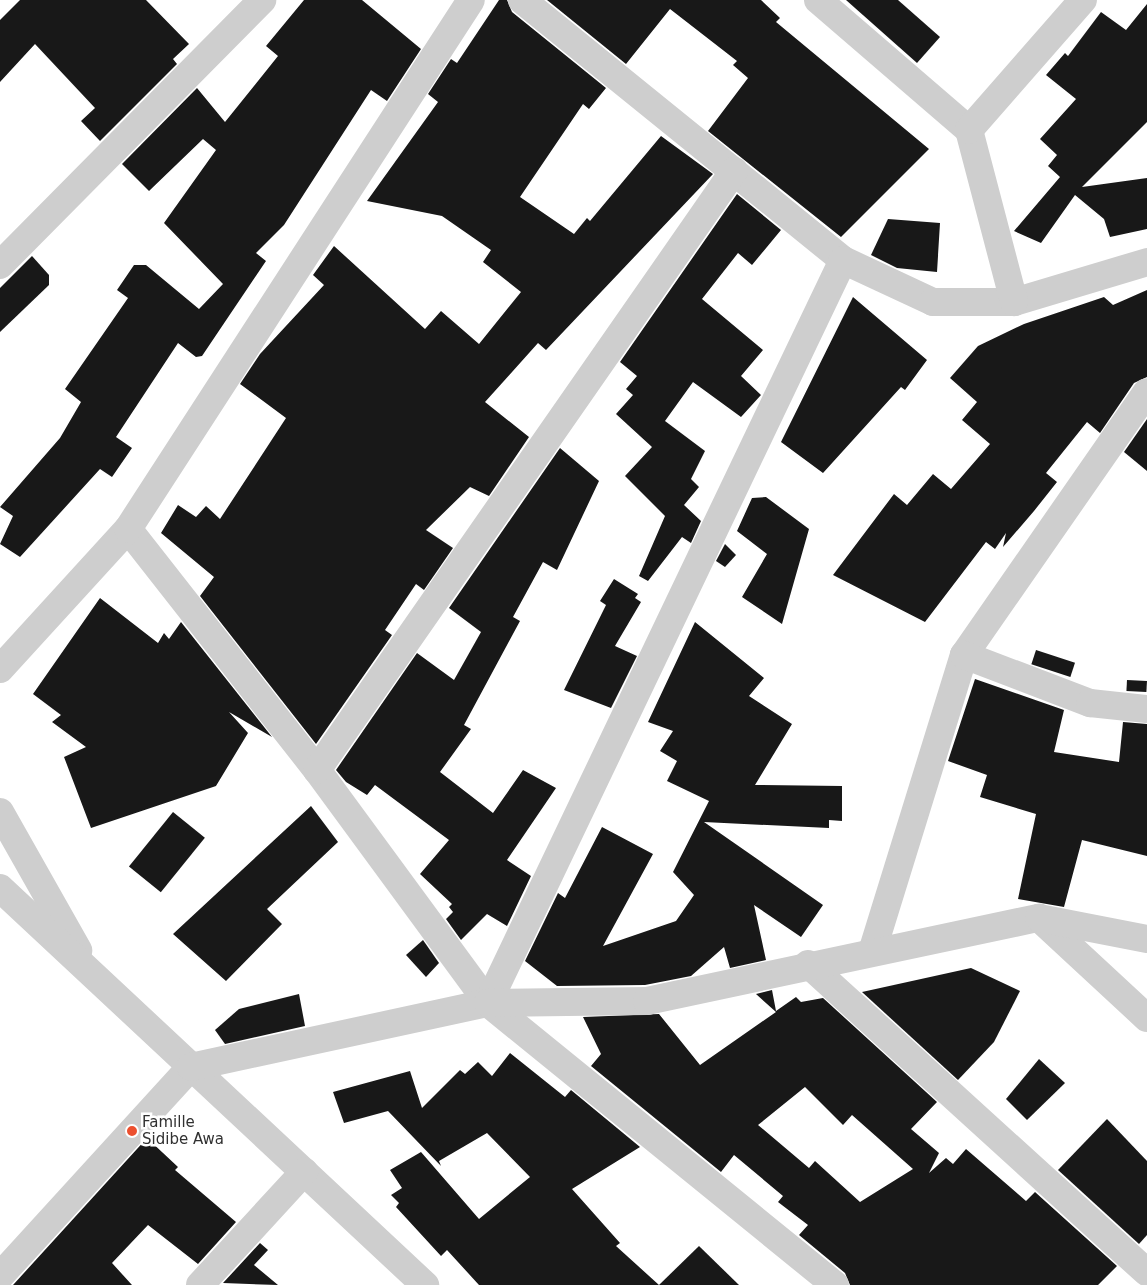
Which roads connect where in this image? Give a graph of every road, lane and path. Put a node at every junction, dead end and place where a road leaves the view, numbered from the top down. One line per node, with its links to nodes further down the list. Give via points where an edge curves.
1 (262, 0): 10 (street)
2 (471, 0): 13 (street)
3 (522, 0): 7 (street)
4 (818, 0): 6 (street)
5 (1083, 0): 6 (street)
6 (969, 130): 11 (street)
7 (734, 171): 8 (street); 17 (street)
8 (844, 260): 11 (street, via 934,302); 25 (street)
9 (1147, 262): 11 (street)
10 (0, 265)
11 (1014, 302)
12 (1147, 392): 14 (street)
13 (128, 529): 15 (street); 17 (street)
14 (964, 655): 16 (street, via 1090,703); 22 (street)
15 (0, 669)
16 (1147, 708)
17 (317, 770): 25 (street)
18 (0, 812): 24 (street)
19 (0, 888): 24 (street)
20 (1039, 918): 21 (street); 22 (street); 26 (street)
21 (1147, 939)
22 (872, 952): 23 (street)
23 (808, 964): 25 (street, via 647,1001); 29 (street)
24 (91, 974): 27 (street)
25 (488, 1003): 27 (street); 34 (street)
26 (1147, 1018)
27 (191, 1066): 28 (street); 30 (street)
28 (304, 1172): 32 (street); 33 (street)
29 (1147, 1272)
30 (0, 1276)
31 (1147, 1280): 35 (street)
32 (200, 1285)
33 (425, 1285)
34 (836, 1285)
35 (1142, 1285)

